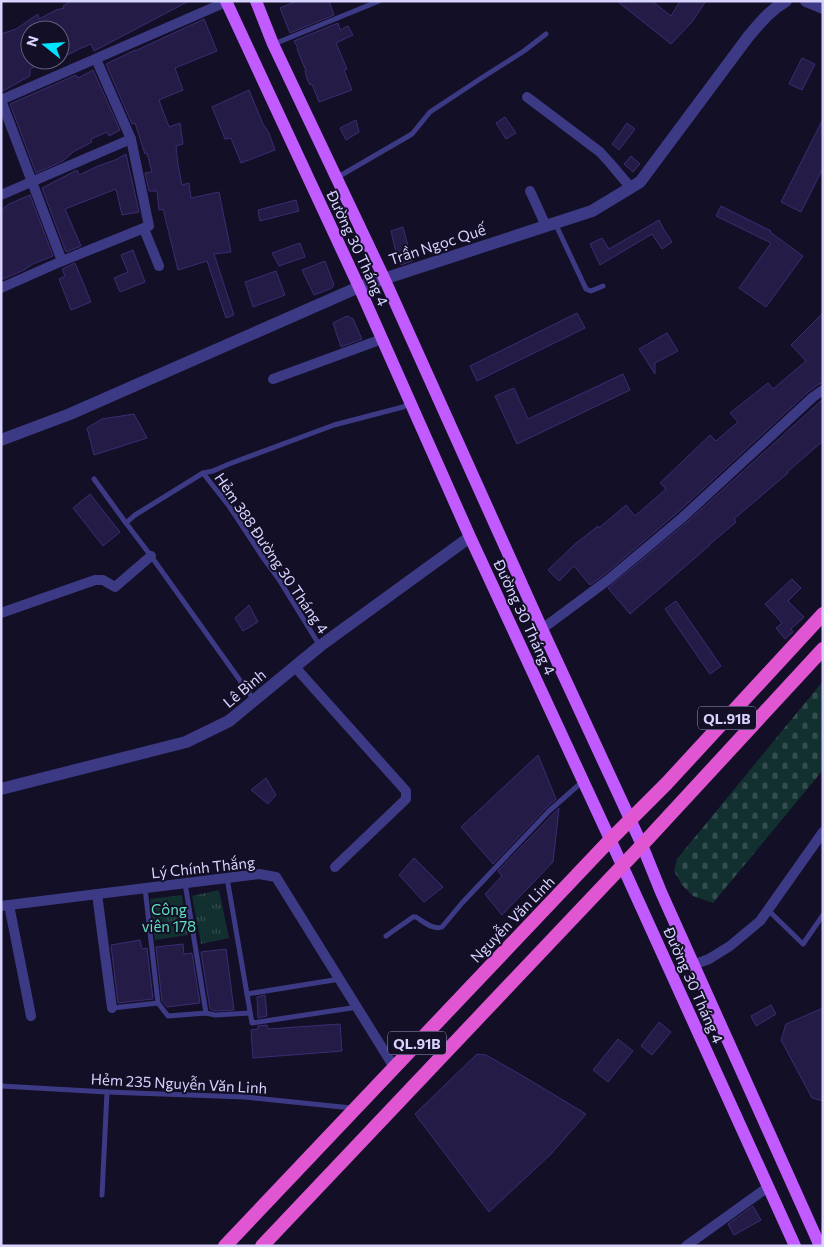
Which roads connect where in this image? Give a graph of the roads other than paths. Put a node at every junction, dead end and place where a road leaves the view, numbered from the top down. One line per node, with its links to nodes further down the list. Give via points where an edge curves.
1 (256, 1): 8 (main road, Đường 30 Tháng 4)
2 (378, 1): 8 (lane)
3 (786, 1): 14 (street, Trần Ngọc Quế, via 764,18 748,37 640,182)
4 (806, 1): 6 (street)
5 (226, 2): 9 (street); 23 (main road, Đường 30 Tháng 4)
6 (823, 8)
7 (546, 34): 12 (lane, via 430,112 412,134)
8 (273, 44): 12 (main road, Đường 30 Tháng 4)
9 (96, 59): 11 (street); 13 (street, via 1,100)
10 (527, 97): 14 (street, via 600,152)
11 (131, 139): 13 (street); 18 (street, via 149,226)
12 (337, 178): 21 (main road, Đường 30 Tháng 4)
13 (31, 182): 16 (street); 19 (street)
14 (631, 188): 17 (street, Trần Ngọc Quế, via 592,211)
15 (530, 192): 17 (street)
16 (1, 195)
17 (551, 224): 21 (street, Trần Ngọc Quế); 22 (lane, via 586,289 591,291)
18 (144, 229): 19 (street); 20 (street)
19 (62, 262): 24 (street)
20 (159, 266)
21 (384, 278): 23 (street, Trần Ngọc Quế); 37 (main road, Đường 30 Tháng 4)
22 (604, 286)
23 (359, 287): 25 (main road, Đường 30 Tháng 4); 29 (street, Trần Ngọc Quế, via 70,414)
24 (1, 288)
25 (382, 339): 26 (street); 28 (main road, Đường 30 Tháng 4)
26 (274, 379)
27 (823, 390): 37 (street, via 682,518 608,580)
28 (410, 402): 30 (lane, Hẻm 388 Đường 30 Tháng 4, via 403,407 334,425); 33 (main road, Đường 30 Tháng 4)
29 (1, 440)
30 (202, 473): 32 (lane, Hẻm 388 Đường 30 Tháng 4); 38 (lane, Hẻm 388 Đường 30 Tháng 4, via 229,506)
31 (94, 479): 32 (lane)
32 (126, 523): 34 (lane)
33 (470, 538): 38 (street, Lê Bình); 42 (main road, Đường 30 Tháng 4)
34 (151, 556): 35 (street, via 115,587 103,580 95,580); 41 (lane)
35 (1, 613)
36 (823, 614): 44 (highway, Nguyễn Văn Linh / QL.91B)
37 (542, 628): 44 (main road, Đường 30 Tháng 4)
38 (320, 646): 40 (street, Lê Bình)
39 (823, 649): 47 (highway, QL.91B)
40 (295, 667): 41 (street, Lê Bình); 49 (street, via 406,790 406,799)
41 (255, 700): 43 (street, Lê Bình, via 229,722 186,742)
42 (583, 781): 46 (main road, Đường 30 Tháng 4); 57 (lane, via 549,811 442,927 434,928 413,917)
43 (1, 789)
44 (630, 820): 46 (highway, Nguyễn Văn Linh / QL.91B); 47 (main road, Đường 30 Tháng 4)
45 (823, 832): 55 (street)
46 (610, 840): 48 (main road, Đường 30 Tháng 4); 67 (highway, Nguyễn Văn Linh / QL.91B)
47 (642, 845): 48 (highway, QL.91B); 58 (main road, Đường 30 Tháng 4)
48 (622, 865): 72 (main road, Đường 30 Tháng 4); 75 (highway, QL.91B)
49 (335, 867)
50 (227, 878): 51 (street, Lý Chính Thắng); 59 (street, Lý Chính Thắng, via 259,874 276,877); 60 (lane)
51 (185, 883): 52 (street, Lý Chính Thắng); 64 (lane)
52 (145, 888): 53 (street, Lý Chính Thắng); 61 (lane)
53 (97, 894): 54 (street, Lý Chính Thắng); 63 (street)
54 (5, 905): 66 (street)
55 (768, 910): 56 (lane, via 804,944); 58 (street, via 760,922 730,946)
56 (823, 915)
57 (386, 936)
58 (693, 965): 71 (main road, Đường 30 Tháng 4)
59 (340, 979): 60 (lane); 62 (street, Lý Chính Thắng)
60 (247, 994): 65 (lane)
61 (158, 1003): 63 (lane); 64 (lane, via 168,1016)
62 (358, 1007): 65 (lane, via 252,1023); 67 (street, Lý Chính Thắng)
63 (112, 1008)
64 (206, 1013): 65 (lane, via 215,1016)
65 (250, 1013)
66 (30, 1016)
67 (394, 1067): 70 (highway, Nguyễn Văn Linh / QL.91B)
68 (1, 1086): 69 (lane, Hẻm 235 Nguyễn Văn Linh)
69 (107, 1092): 70 (lane, Hẻm 235 Nguyễn Văn Linh, via 245,1097); 73 (lane)
70 (355, 1108): 74 (highway, Nguyễn Văn Linh / QL.91B)
71 (787, 1173): 72 (main road); 78 (main road, Đường 30 Tháng 4)
72 (768, 1187): 76 (street); 77 (main road, Đường 30 Tháng 4)
73 (102, 1195)
74 (225, 1246)
75 (262, 1246)
76 (686, 1246)
77 (795, 1246)
78 (820, 1246)

